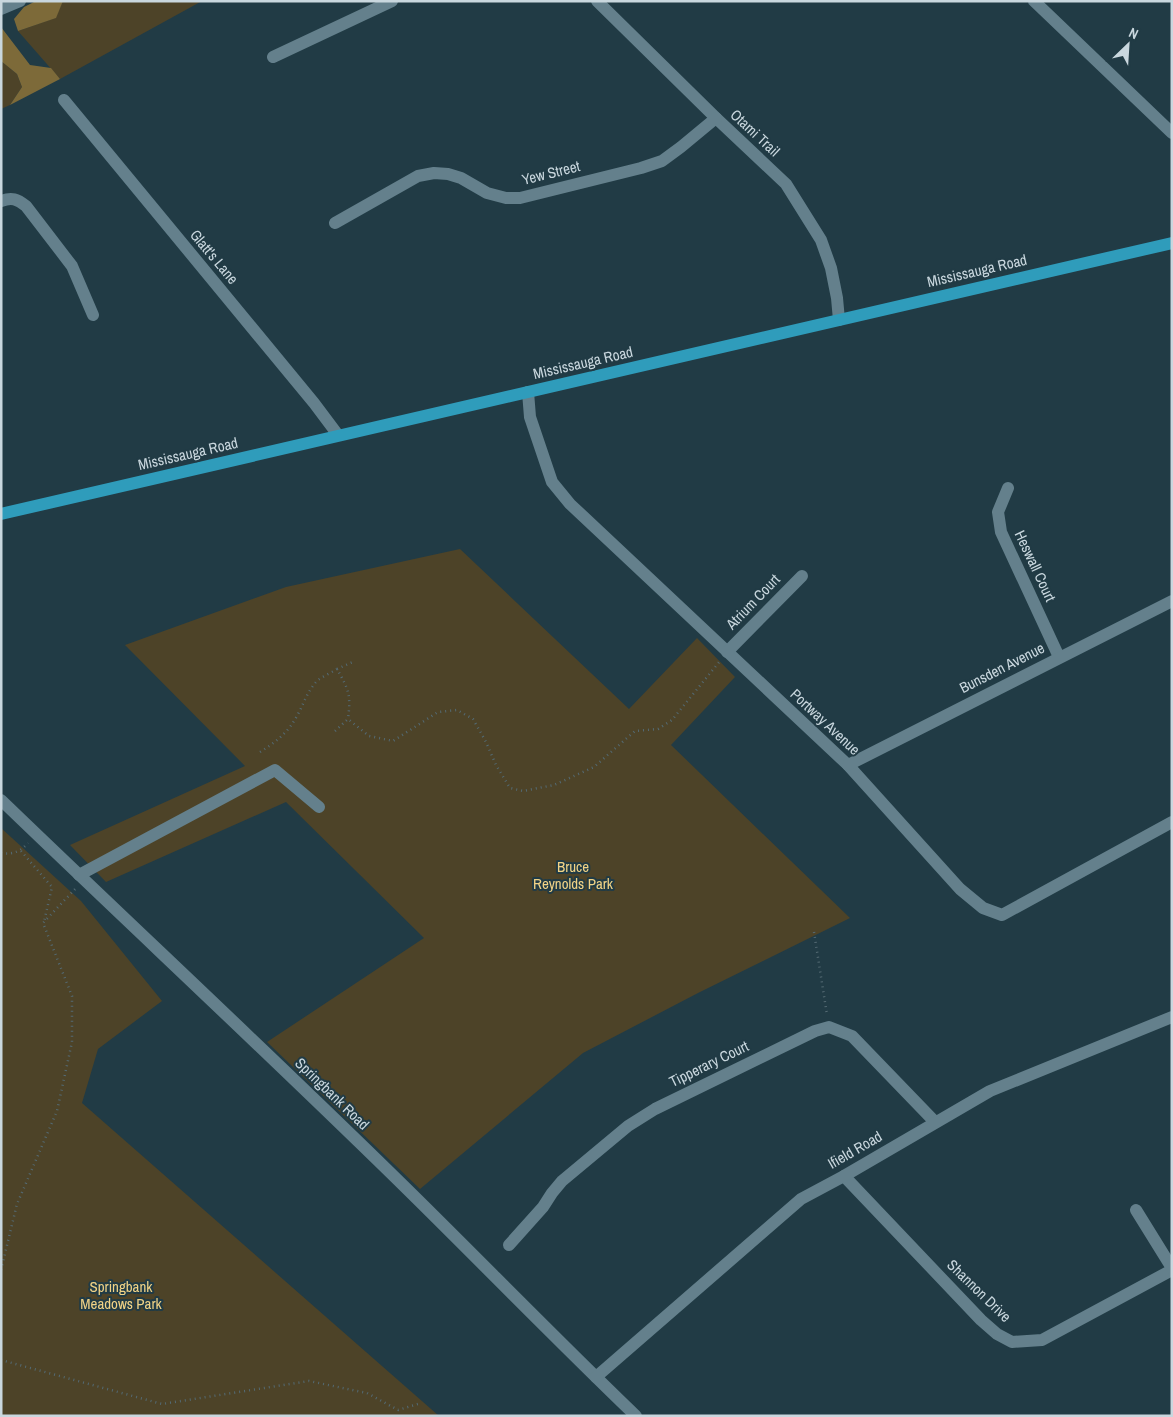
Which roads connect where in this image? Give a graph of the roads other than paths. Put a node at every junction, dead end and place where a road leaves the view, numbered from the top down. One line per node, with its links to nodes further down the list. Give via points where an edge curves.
1 (20, 1): 5 (street)
2 (392, 1): 6 (street)
3 (597, 1): 8 (street, Otami Trail)
4 (1034, 1): 9 (street)
5 (1, 9)
6 (273, 57)
7 (64, 100): 16 (street, Glatt's Lane)
8 (716, 118): 11 (street, Yew Street, via 662,161 641,168 520,198 487,193 461,178 434,173 418,176); 14 (street, Otami Trail, via 786,184 804,211 821,240 831,268)
9 (1172, 133)
10 (1, 201): 13 (street, via 9,198 26,206 72,266)
11 (335, 223)
12 (1172, 243): 14 (main road, Mississauga Road)
13 (93, 315)
14 (839, 320): 15 (main road, Mississauga Road)
15 (528, 392): 16 (main road, Mississauga Road); 21 (street, Portway Avenue, via 530,417 552,482 570,504)
16 (338, 435): 18 (main road, Mississauga Road)
17 (1008, 488): 22 (street, Heswall Court, via 998,512 1001,532)
18 (1, 514)
19 (802, 576): 21 (street, Atrium Court)
20 (1172, 601): 22 (street, Bunsden Avenue)
21 (727, 652): 23 (street, Portway Avenue)
22 (1059, 657): 23 (street, Bunsden Avenue)
23 (848, 765): 26 (street, Portway Avenue, via 960,889 984,908 1002,915)
24 (1, 800): 27 (street, Springbank Road)
25 (319, 807): 27 (street, via 275,770)
26 (1172, 822)
27 (82, 878): 34 (street, Springbank Road, via 406,1188)
28 (1172, 1017): 29 (street, Ifield Road, via 990,1091)
29 (935, 1122): 30 (street, Ifield Road); 32 (street, Tipperary Court, via 852,1036 829,1027 815,1030 655,1109 628,1126 562,1181)
30 (844, 1176): 33 (street, Shannon Drive, via 981,1320 1012,1342 1042,1340); 34 (street, Ifield Road, via 801,1200)
31 (1136, 1210): 33 (street)
32 (510, 1245)
33 (1172, 1269)
34 (596, 1377): 35 (street, Springbank Road)
35 (636, 1416)

